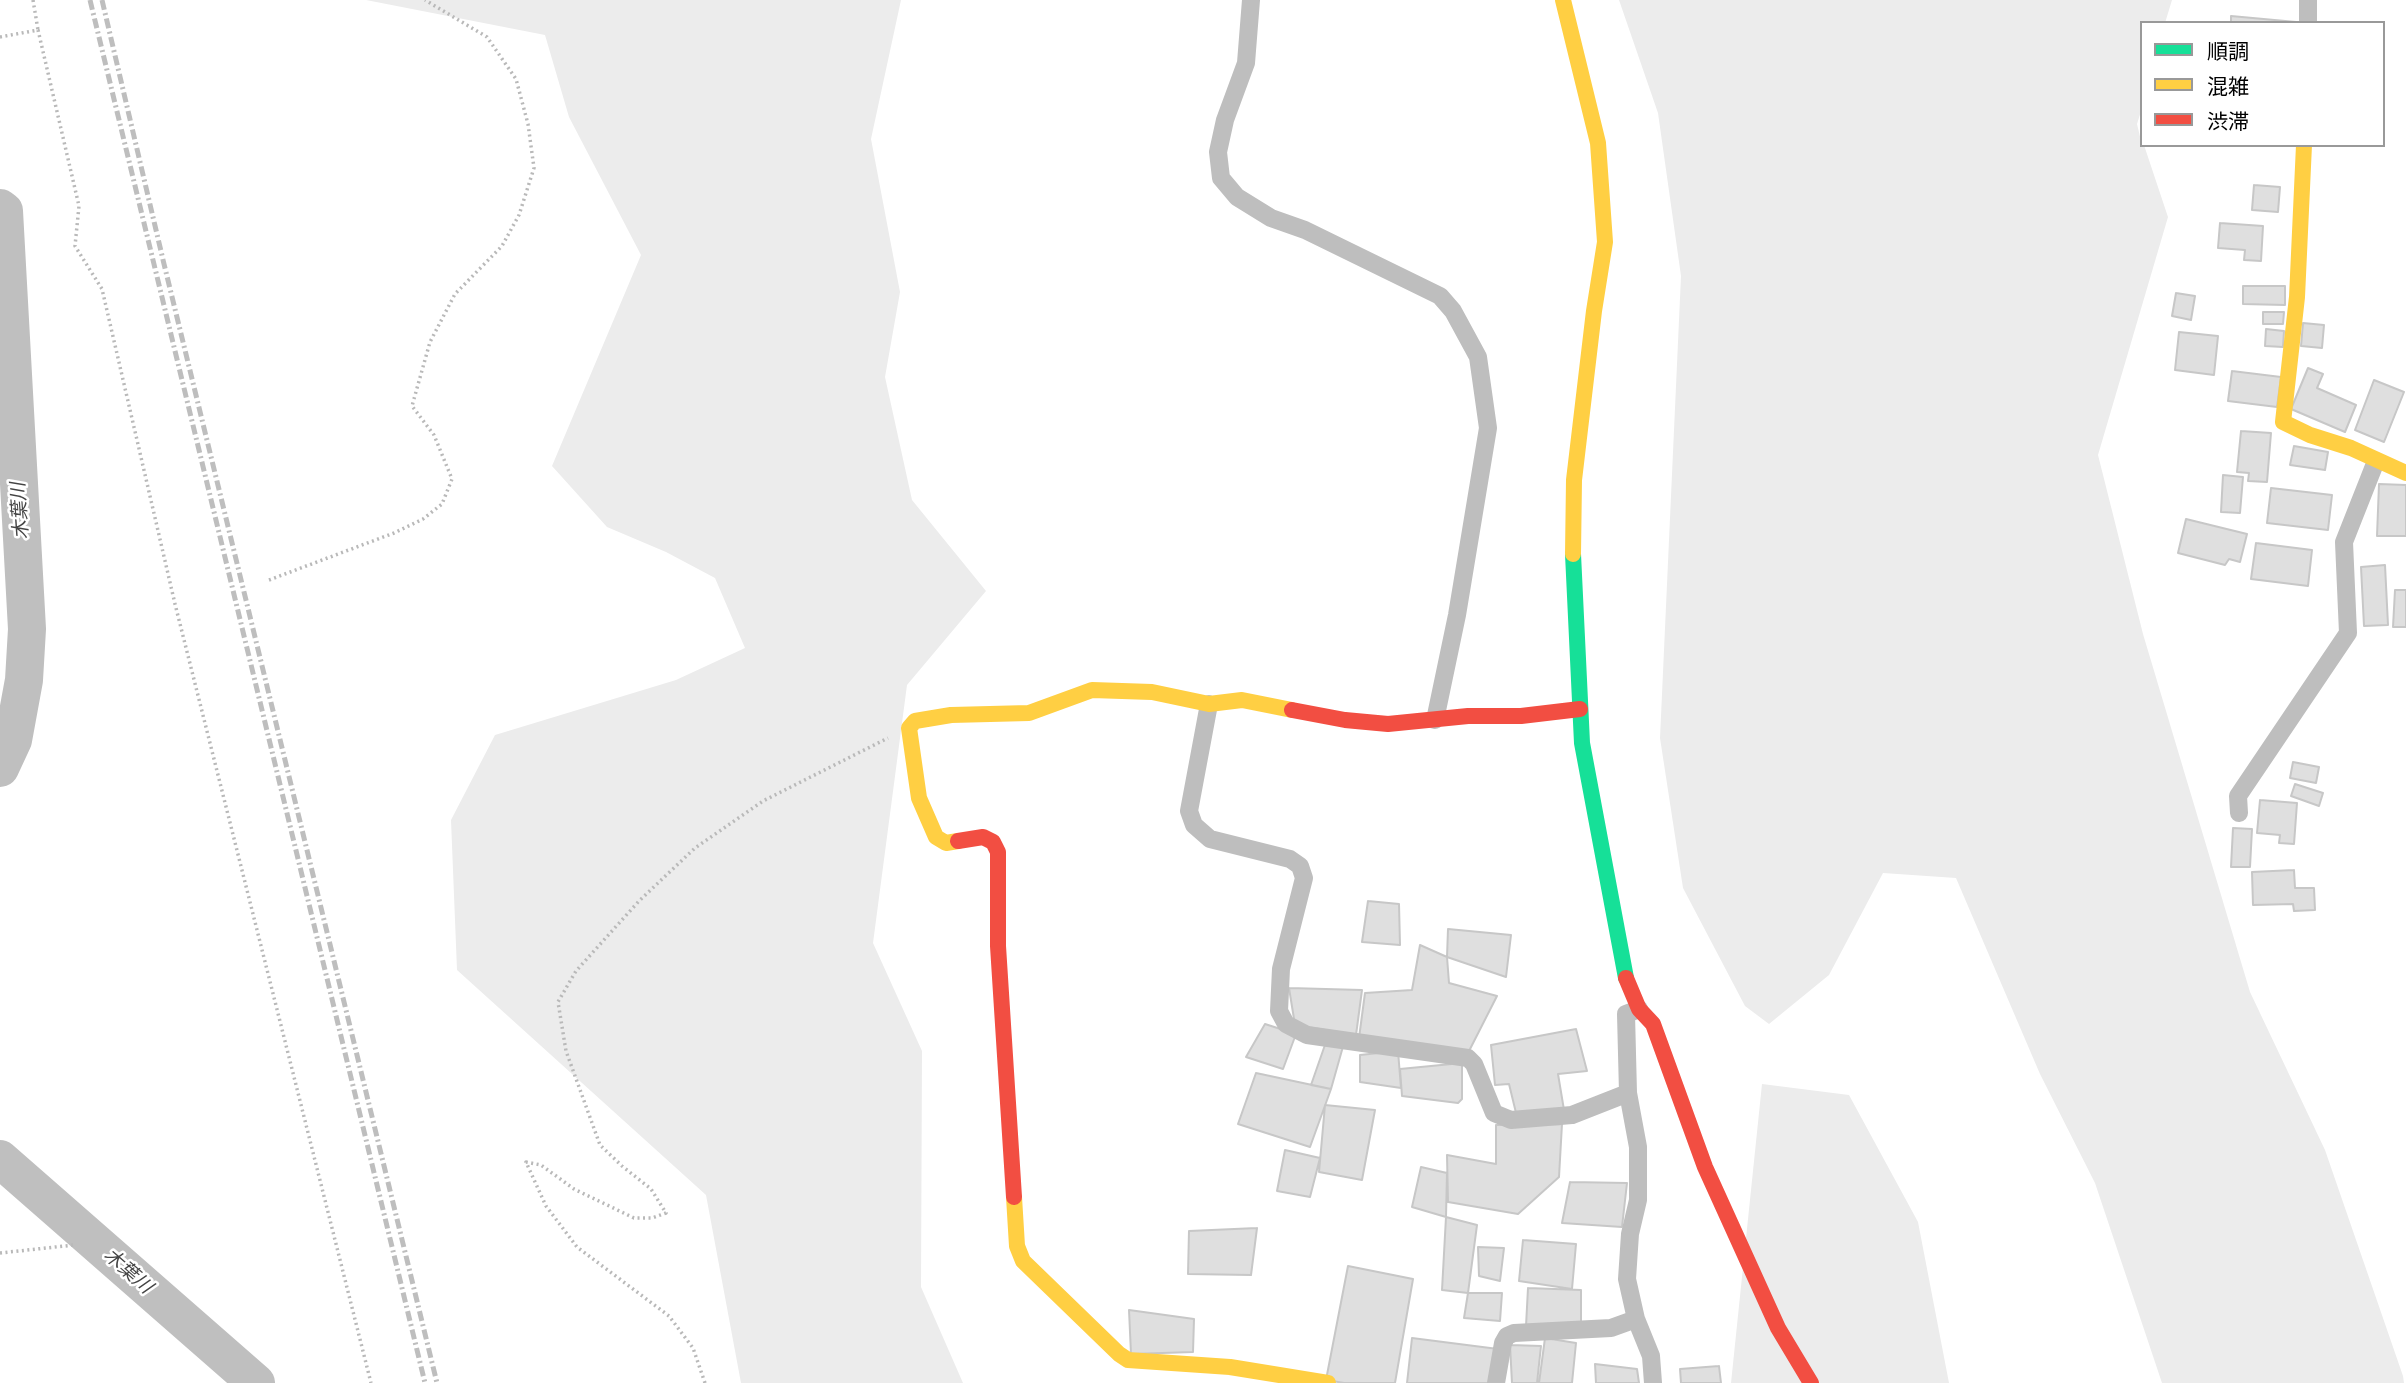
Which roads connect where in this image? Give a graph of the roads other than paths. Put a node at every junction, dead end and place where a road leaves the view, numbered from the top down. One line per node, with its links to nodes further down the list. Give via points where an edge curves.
1 (1251, 0): 10 (street, via 1246,63 1218,152 1221,178 1237,197 1271,218 1440,296 1478,357 1488,428)
2 (1563, 0): 9 (street, via 1598,143 1605,242 1574,480)
3 (2308, 0): 4 (street)
4 (2308, 21)
5 (2304, 147): 6 (street, via 2297,297 2283,422)
6 (2376, 461): 7 (street); 11 (street, via 2344,542 2348,633 2238,796)
7 (2406, 473)
8 (1209, 704): 10 (street, via 1242,700 1388,724); 13 (street, via 1189,811 1194,825 1210,839 1290,859 1300,866 1304,878 1281,969 1279,1011 1286,1024 1307,1035 1468,1058 1494,1113 1511,1119 1572,1115); 15 (street, via 1152,692 1091,690 1029,713 915,720 909,728 919,798 936,838 946,843 983,837 993,842 998,852 998,946 1017,1246 1023,1261 1128,1360 1230,1367)
9 (1580, 709): 10 (street); 12 (street, via 1581,743 1625,973)
10 (1435, 720)
11 (2239, 813)
12 (1639, 1009): 13 (street, via 1626,1014); 18 (street, via 1653,1024 1705,1167 1779,1328)
13 (1628, 1093): 14 (street, via 1638,1147 1627,1279)
14 (1636, 1319): 16 (street, via 1611,1328 1507,1336); 17 (street, via 1651,1356)
15 (1328, 1383)
16 (1496, 1383)
17 (1653, 1383)
18 (1811, 1383)

